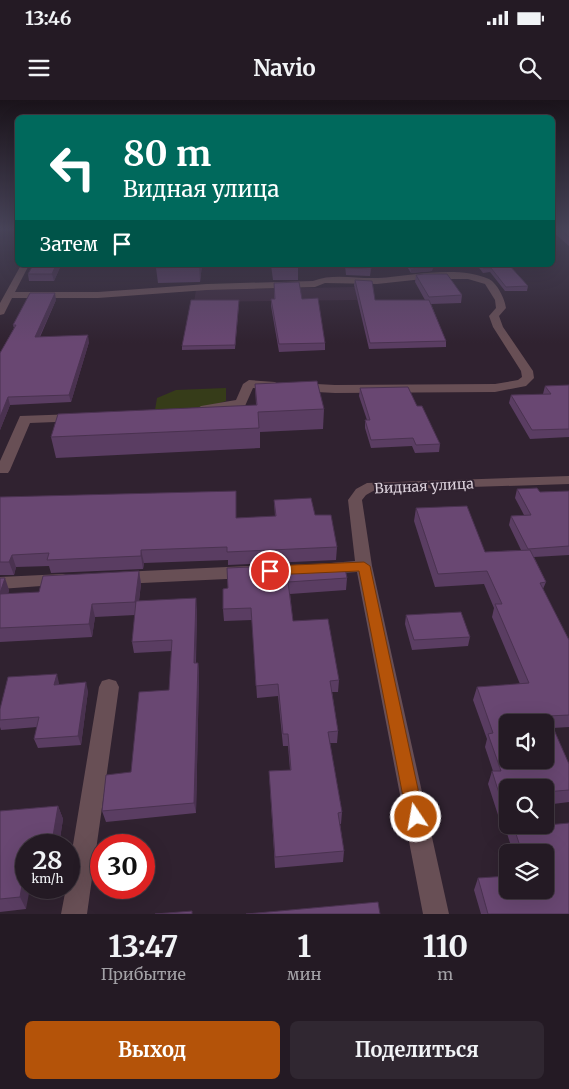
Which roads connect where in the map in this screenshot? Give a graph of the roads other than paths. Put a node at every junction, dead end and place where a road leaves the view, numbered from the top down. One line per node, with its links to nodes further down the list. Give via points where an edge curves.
1 (24, 267): 2 (street)
2 (9, 296): 3 (street); 4 (street, via 124,294 207,287 315,284 324,280 469,276 488,282 500,300 501,308 494,316 527,370 528,378 522,383 495,388 335,389 249,384 241,403)
3 (0, 312)
4 (185, 412)
5 (90, 418): 6 (street, via 25,419)
6 (3, 470)
7 (569, 480): 8 (street, Видная улица, via 372,486 355,500)
8 (364, 566): 9 (street); 16 (street)
9 (306, 569)
10 (267, 571): 11 (street)
11 (102, 578)
12 (74, 580): 13 (street)
13 (0, 583)
14 (109, 687): 15 (street)
15 (74, 914)
16 (436, 914)

